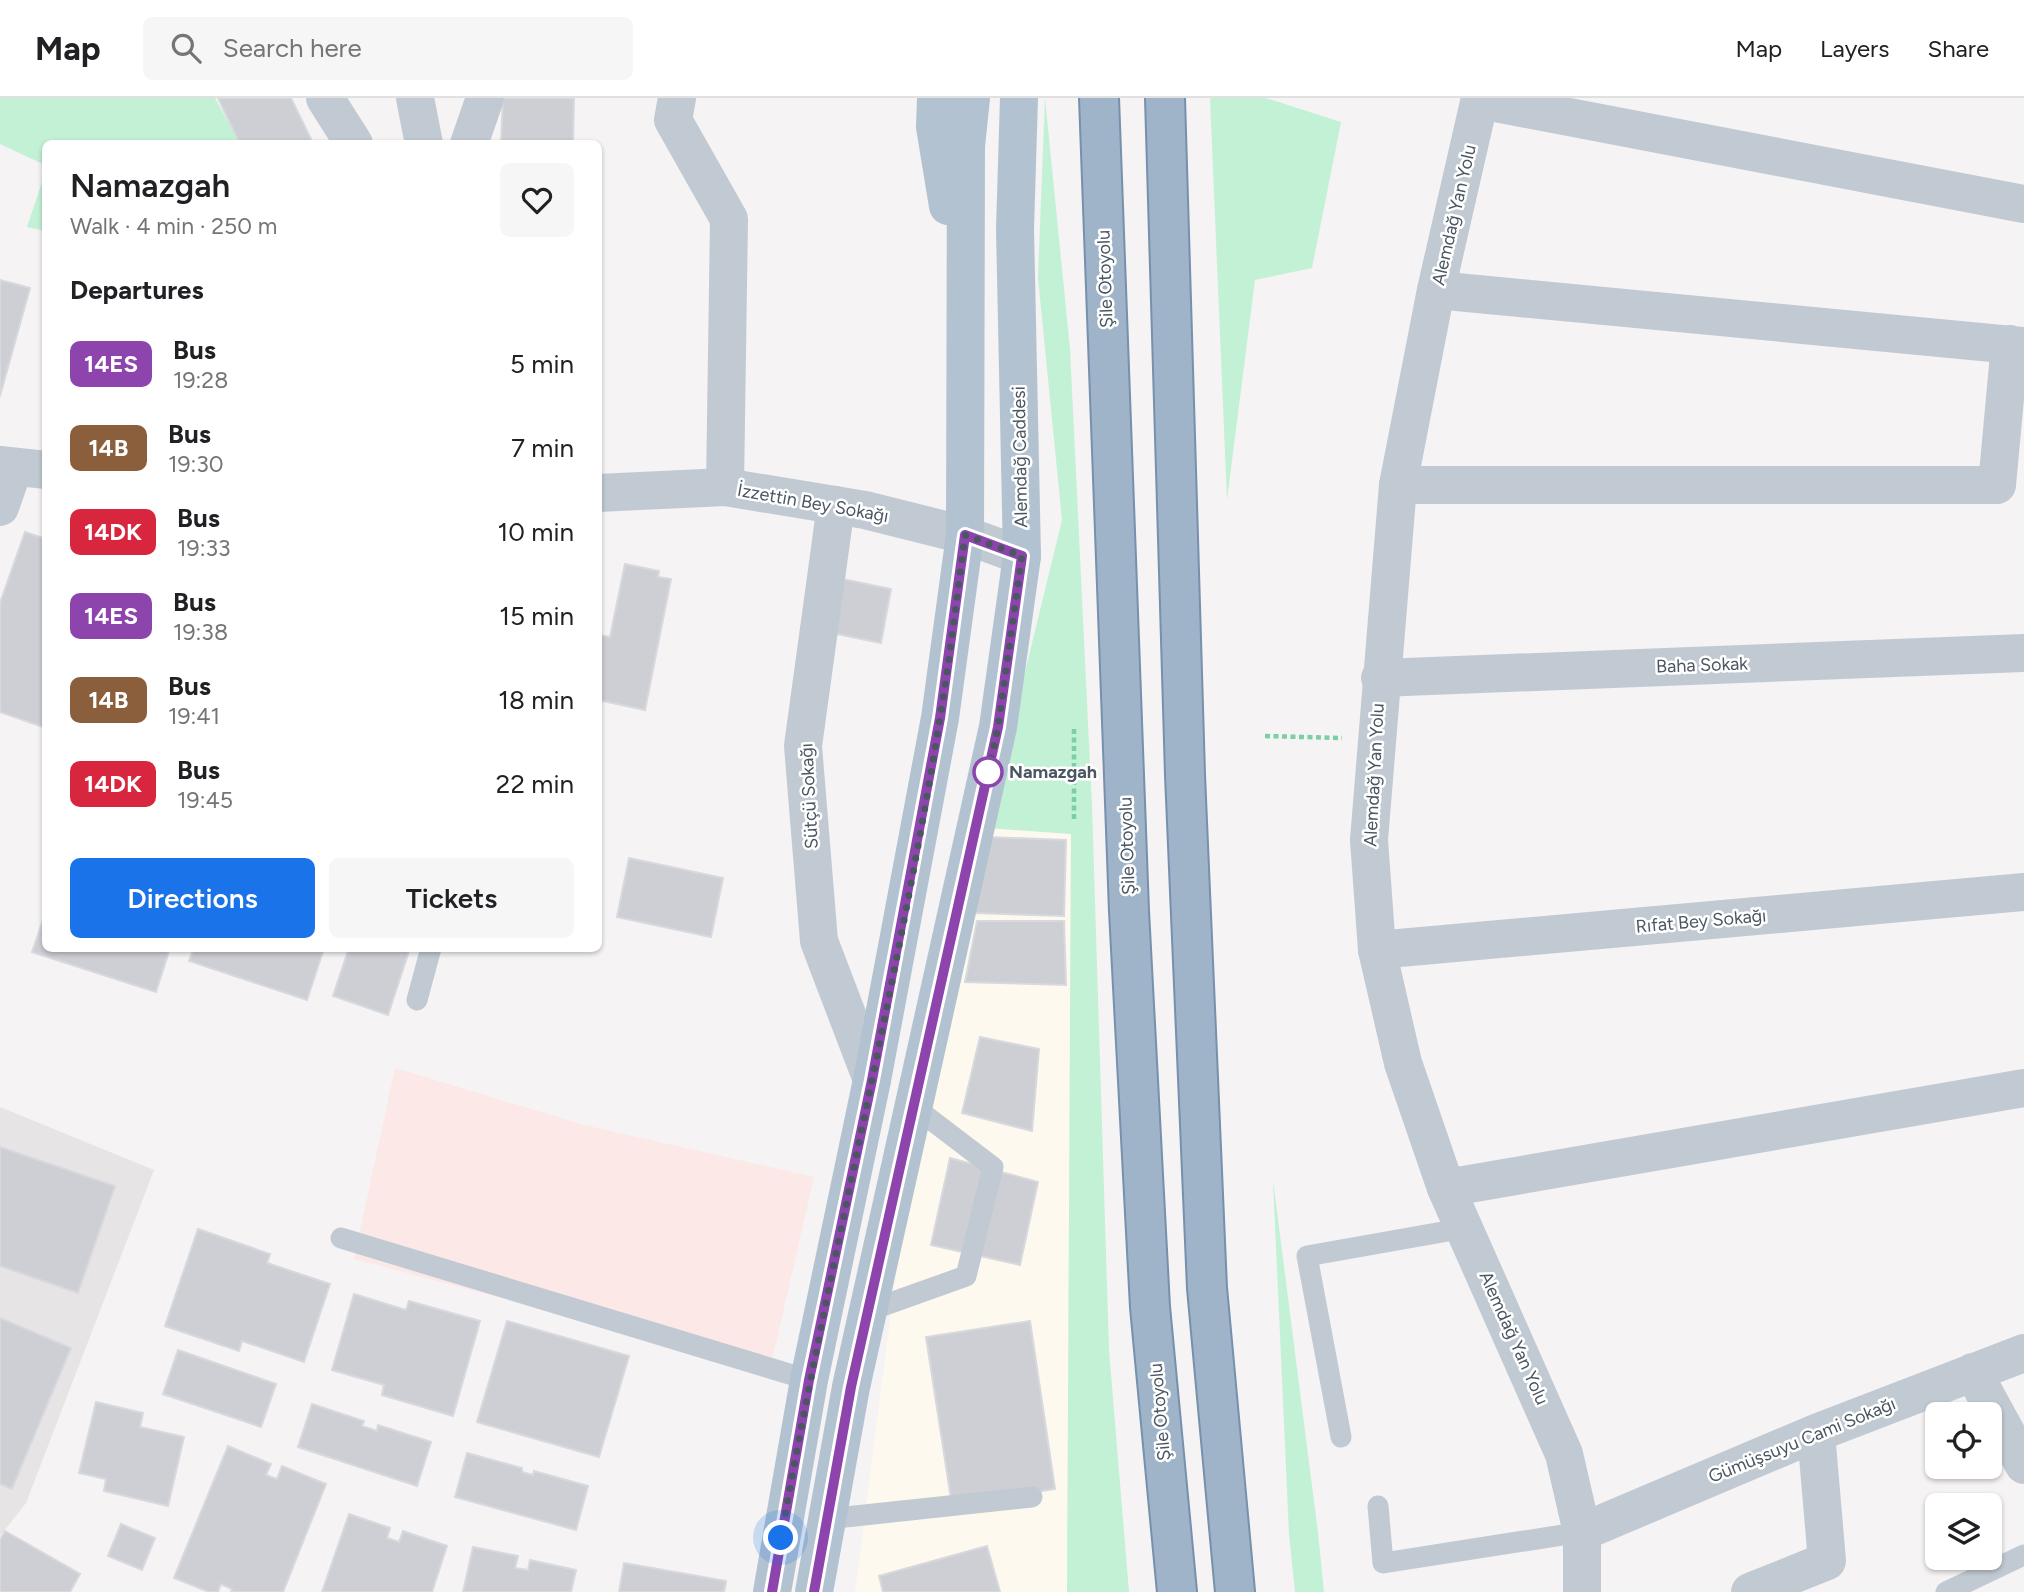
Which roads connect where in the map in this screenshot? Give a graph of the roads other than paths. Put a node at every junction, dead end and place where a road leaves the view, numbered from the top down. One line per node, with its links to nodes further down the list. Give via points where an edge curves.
1 (325, 98): 12 (street)
2 (415, 98): 13 (street)
3 (485, 98): 14 (street)
4 (677, 98): 22 (street, via 673,120 729,219)
5 (936, 98): 18 (main road, via 935,127)
6 (971, 98): 18 (main road)
7 (1019, 98): 27 (main road, Alemdağ Caddesi, via 1015,229)
8 (1099, 98): 54 (highway, Şile Otoyolu, via 1131,952 1150,1307)
9 (1165, 98): 16 (highway)
10 (1174, 98): 16 (highway)
11 (1480, 99): 15 (street); 17 (street, Alemdağ Yan Yolu)
12 (352, 140)
13 (423, 140)
14 (470, 140)
15 (2024, 204)
16 (1170, 230): 55 (highway, via 1185,775 1207,1288)
17 (1437, 290): 19 (street); 21 (street, Alemdağ Yan Yolu)
18 (966, 323): 26 (main road)
19 (2017, 345): 21 (street, via 1997,485)
20 (20, 467): 25 (street)
21 (1398, 485): 29 (street, Alemdağ Yan Yolu)
22 (725, 487): 23 (street, İzzettin Bey Sokağı); 24 (street, İzzettin Bey Sokağı)
23 (602, 494)
24 (836, 505): 26 (street, İzzettin Bey Sokağı); 34 (street, Sütçü Sokağı, via 803,746 818,941)
25 (0, 507)
26 (965, 535): 27 (street, İzzettin Bey Sokağı); 34 (main road, via 940,718)
27 (1022, 556): 36 (main road, Alemdağ Caddesi, via 998,727)
28 (2024, 653): 29 (street, Baha Sokak)
29 (1380, 678): 31 (street, Alemdağ Yan Yolu, via 1368,840)
30 (2024, 892): 31 (street, Rıfat Bey Sokağı)
31 (1377, 950): 37 (street, Alemdağ Yan Yolu, via 1403,1063)
32 (430, 952): 33 (lane)
33 (417, 1000)
34 (872, 1080): 43 (main road)
35 (2024, 1087): 37 (street)
36 (913, 1106): 40 (main road, Alemdağ Caddesi); 40 (lane, via 993,1167 967,1276)
37 (1446, 1188): 38 (street, Alemdağ Yan Yolu)
38 (1465, 1228): 45 (lane, via 1307,1256); 50 (street, Alemdağ Yan Yolu, via 1564,1454)
39 (341, 1238): 43 (lane)
40 (868, 1311): 49 (main road, Alemdağ Caddesi)
41 (2024, 1353): 42 (street, Gümüşsuyu Cami Sokağı)
42 (1973, 1372): 44 (street, Gümüşsuyu Cami Sokağı); 46 (street)
43 (809, 1380): 52 (main road)
44 (1816, 1433): 50 (street, Gümüşsuyu Cami Sokağı); 57 (street, via 1827,1561)
45 (1341, 1437)
46 (2024, 1465)
47 (1032, 1497): 49 (lane)
48 (1378, 1506): 50 (lane, via 1383,1563)
49 (827, 1519): 53 (main road, Alemdağ Caddesi)
50 (1583, 1532): 56 (street, Alemdağ Yan Yolu)
51 (2024, 1555): 58 (lane)
52 (772, 1592)
53 (814, 1592)
54 (1177, 1592)
55 (1235, 1592)
56 (1582, 1592)
57 (1750, 1592)
58 (1946, 1592)

